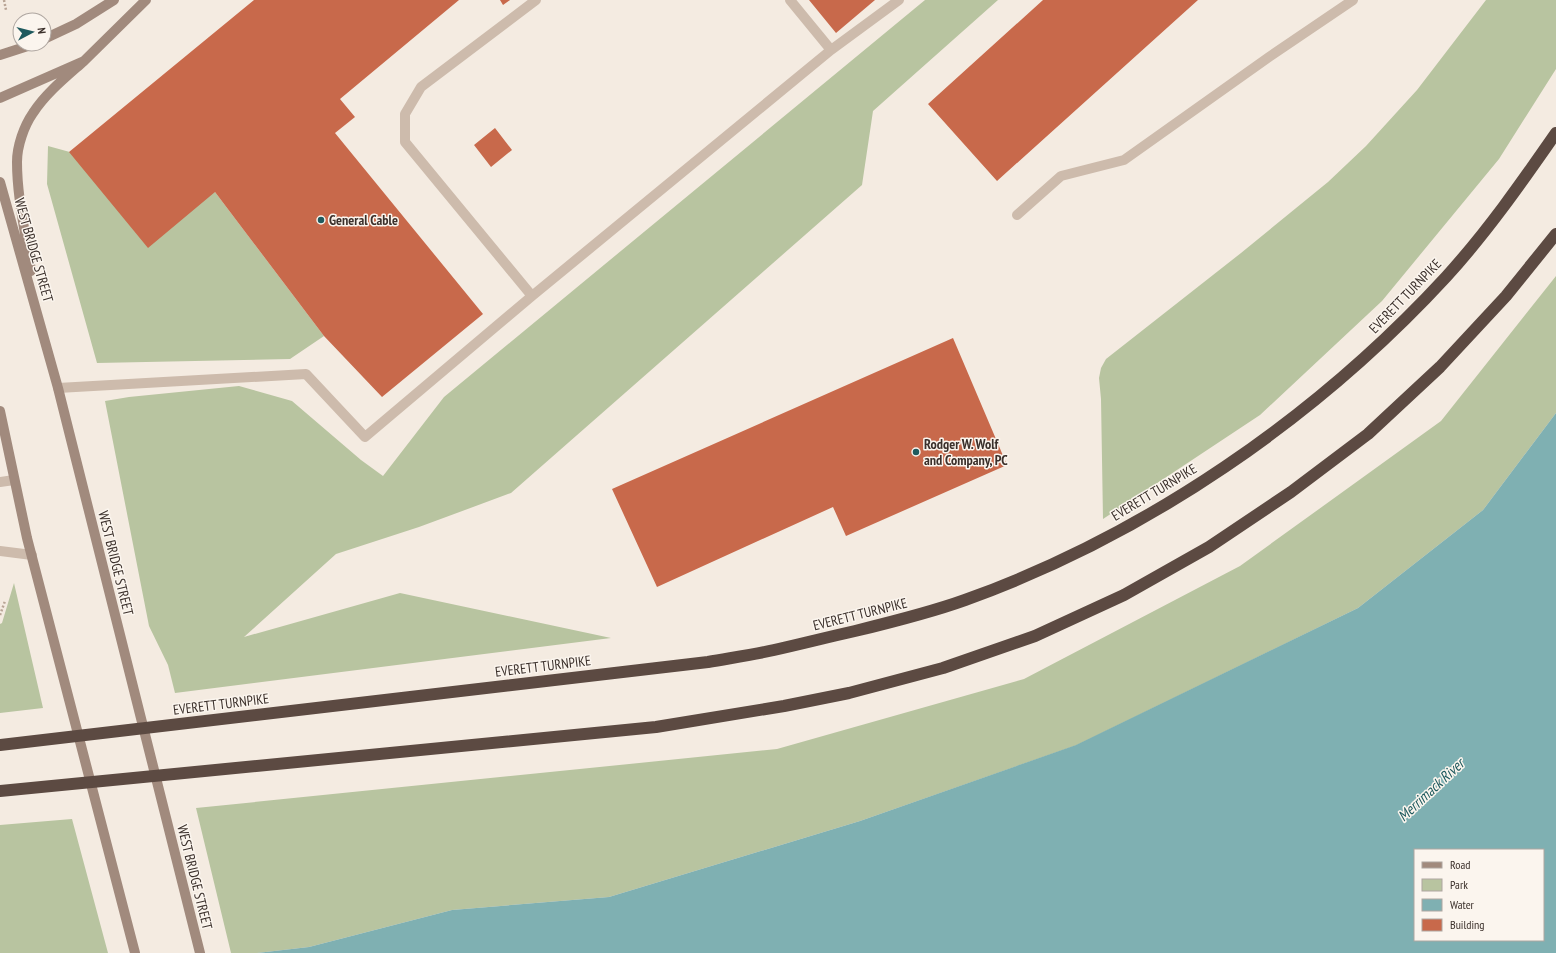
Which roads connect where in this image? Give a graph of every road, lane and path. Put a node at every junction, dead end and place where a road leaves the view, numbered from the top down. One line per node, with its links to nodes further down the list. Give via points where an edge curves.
1 (4, 0): 8 (path)
2 (114, 0): 9 (main road, via 76,24)
3 (146, 0): 13 (main road)
4 (536, 0): 19 (lane, via 421,87 405,114 405,142)
5 (790, 0): 10 (lane)
6 (899, 0): 10 (lane)
7 (1353, 0): 17 (lane, via 1124,160 1061,176)
8 (6, 10)
9 (52, 35)
10 (831, 50): 19 (lane)
11 (12, 51): 12 (main road)
12 (0, 55)
13 (84, 61): 14 (main road); 20 (main road, via 33,113 25,127 17,161)
14 (0, 98)
15 (1556, 133): 29 (highway, EVERETT TURNPIKE, via 1490,224 1448,275 1402,323 1304,409 1197,484 1141,519 1083,550 963,601 900,620 773,651 708,662)
16 (0, 182): 20 (main road, WEST BRIDGE STREET)
17 (1018, 215)
18 (1556, 234): 30 (highway, via 1506,296 1440,367 1368,434 1291,492 1209,547 1124,595 1035,636 943,668 849,693 656,727)
19 (532, 296): 21 (lane, via 365,437 306,374)
20 (37, 311): 21 (main road, WEST BRIDGE STREET)
21 (58, 388): 32 (main road, WEST BRIDGE STREET)
22 (0, 411): 23 (main road)
23 (14, 480): 24 (lane); 26 (main road)
24 (0, 482)
25 (0, 551): 26 (lane)
26 (32, 555): 31 (main road)
27 (5, 601): 28 (path)
28 (0, 615)
29 (0, 745)
30 (0, 791)
31 (135, 953)
32 (200, 953)

